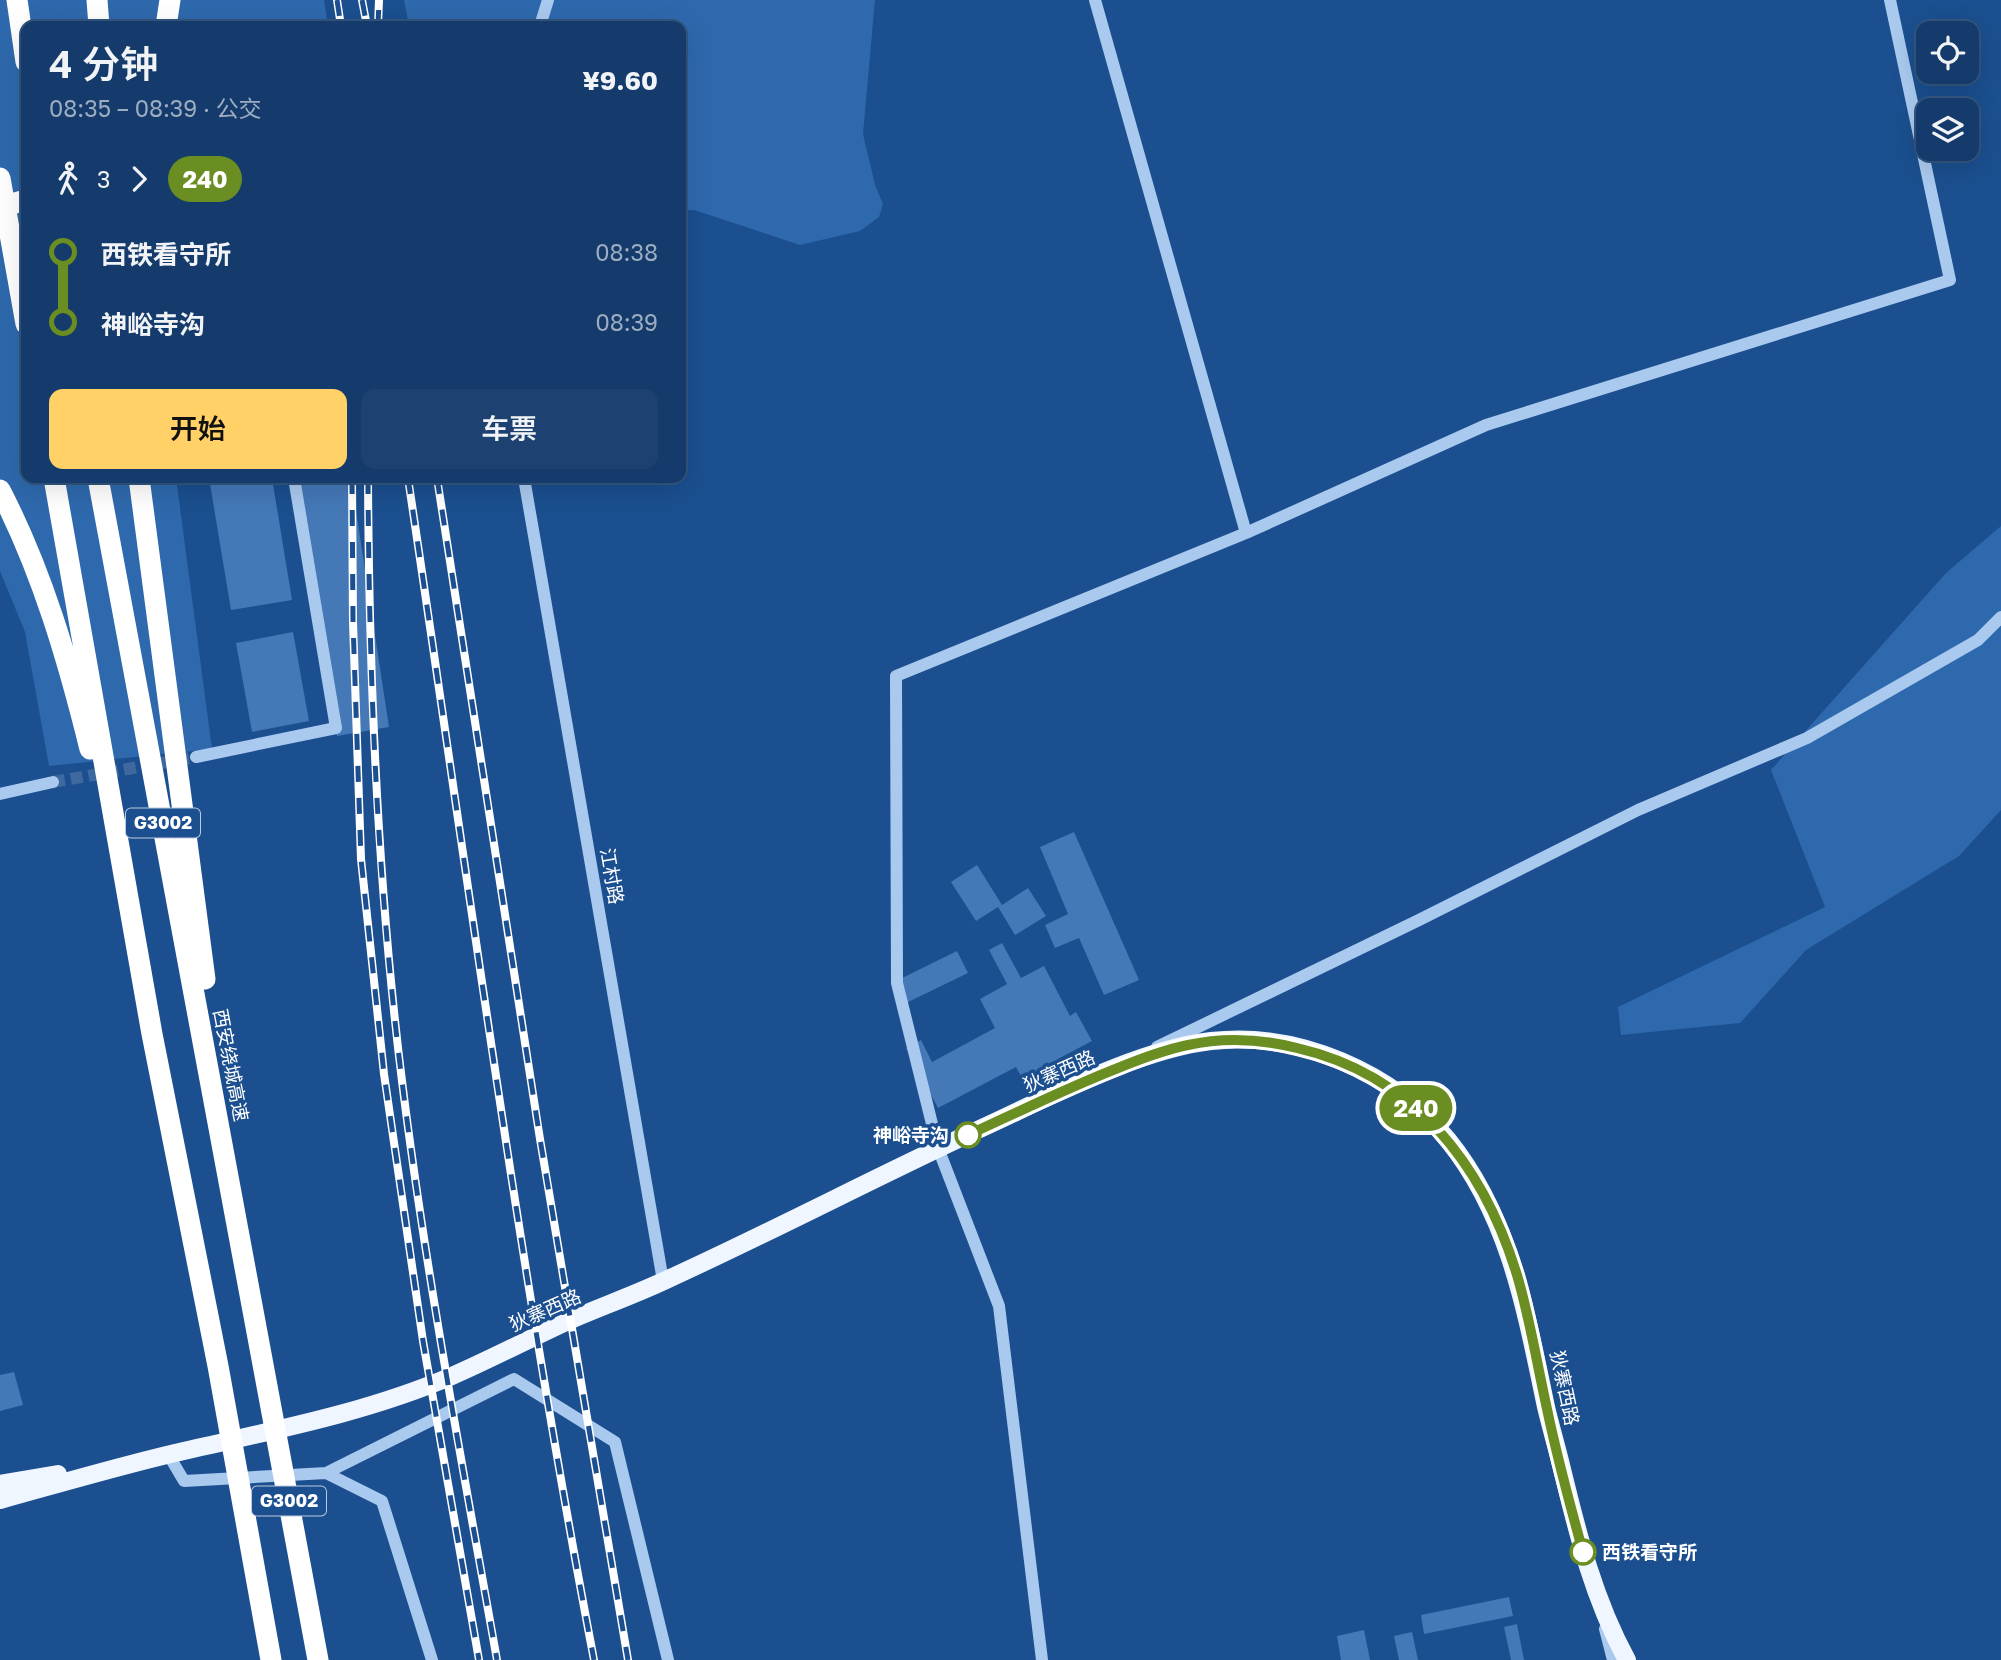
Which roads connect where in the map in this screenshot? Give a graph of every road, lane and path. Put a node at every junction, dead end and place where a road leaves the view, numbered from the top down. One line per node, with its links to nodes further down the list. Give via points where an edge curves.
1 (16, 0): 10 (highway)
2 (97, 0): 7 (highway)
3 (170, 0): 8 (highway)
4 (548, 0): 9 (street)
5 (1095, 0): 21 (street)
6 (1890, 0): 21 (street, via 1950,280 1486,425)
7 (99, 21)
8 (167, 21)
9 (542, 21)
10 (21, 31)
11 (0, 178): 14 (highway)
12 (21, 201): 13 (highway)
13 (0, 207)
14 (21, 296)
15 (55, 483): 26 (highway, G3002)
16 (99, 483): 29 (highway, 西安绕城高速 / G3002)
17 (140, 483): 29 (highway)
18 (295, 483): 23 (street, via 335,728)
19 (525, 483): 30 (street, 江村路)
20 (0, 490): 26 (highway, via 57,629)
21 (1246, 533): 28 (street, via 896,676 897,984)
22 (2001, 617): 27 (street, via 1978,640 1807,738 1638,810)
23 (196, 757)
24 (53, 782): 25 (street)
25 (0, 794)
26 (128, 897): 36 (highway, G3002)
27 (1094, 1077): 28 (main road, 狄寨西路); 35 (main road, 狄寨西路, via 1186,1045 1259,1041 1309,1051 1360,1069 1425,1115 1462,1159 1505,1240)
28 (939, 1148): 30 (main road, 狄寨西路); 40 (street, via 999,1306)
29 (228, 1169): 37 (highway, 西安绕城高速 / G3002)
30 (663, 1282): 31 (main road, 狄寨西路, via 390,1400 328,1419)
31 (169, 1454): 32 (street, via 184,1481); 33 (main road, 狄寨西路); 34 (main road, 狄寨西路)
32 (326, 1473): 38 (street, via 383,1501); 39 (street, via 514,1378 615,1442)
33 (0, 1484)
34 (0, 1500)
35 (1594, 1588): 41 (street); 42 (main road, 狄寨西路)
36 (271, 1660)
37 (318, 1660)
38 (432, 1660)
39 (667, 1660)
40 (1042, 1660)
41 (1613, 1660)
42 (1627, 1660)

